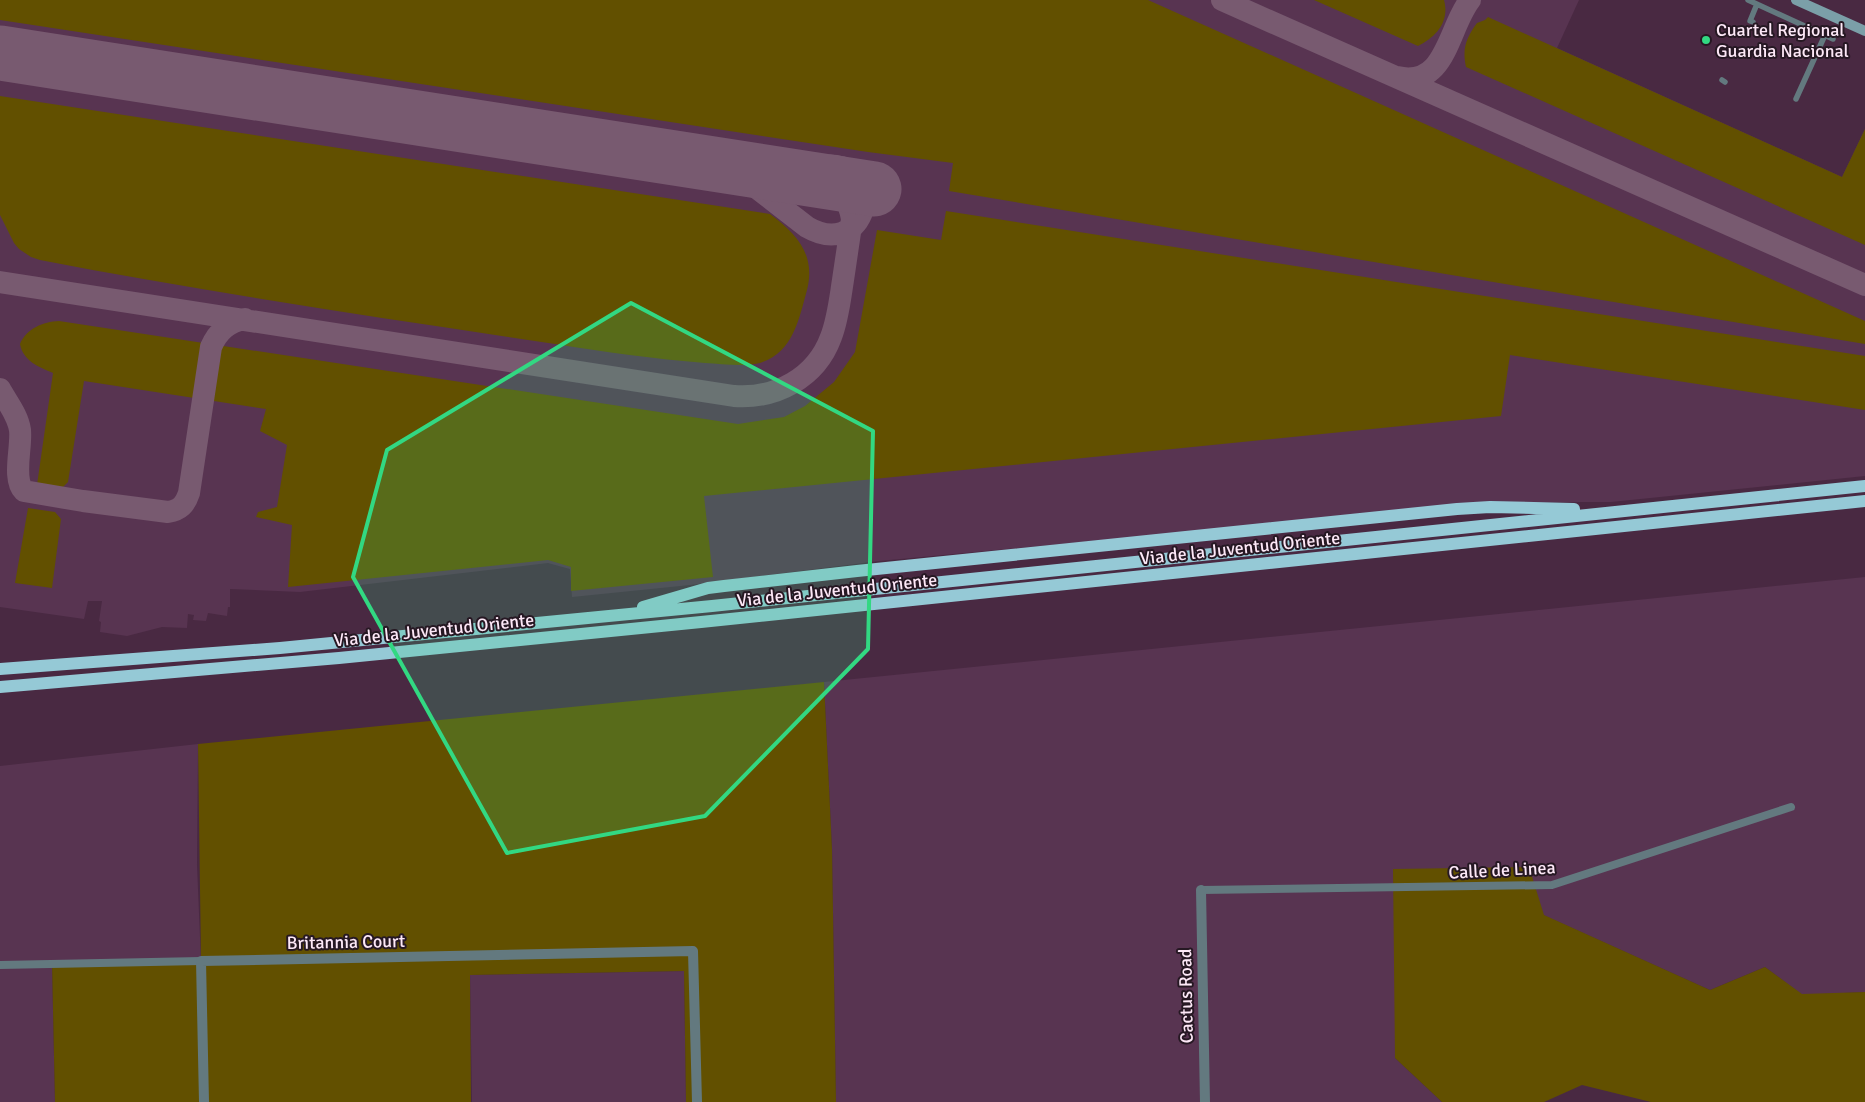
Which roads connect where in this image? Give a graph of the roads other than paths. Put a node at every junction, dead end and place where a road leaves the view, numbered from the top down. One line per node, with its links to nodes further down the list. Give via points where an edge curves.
1 (1748, 0): 3 (street)
2 (1796, 0): 5 (main road)
3 (1757, 4): 4 (street, via 1750,21); 6 (street)
4 (1753, 22)
5 (1865, 31)
6 (1824, 34): 7 (street); 8 (street)
7 (1833, 39)
8 (1796, 99)
9 (1865, 486): 11 (highway, Via de la Juventud Oriente)
10 (1865, 501): 14 (highway, Via de la Juventud Oriente, via 672,625)
11 (1622, 511): 12 (highway, Via de la Juventud Oriente); 12 (highway, via 1457,509 857,570 708,588)
12 (615, 615): 13 (highway, Via de la Juventud Oriente)
13 (280, 648): 14 (highway); 15 (highway, Via de la Juventud Oriente)
14 (283, 661): 16 (highway, Via de la Juventud Oriente)
15 (0, 669)
16 (0, 687)
17 (1791, 807): 18 (street, Calle de Linea, via 1552,885)
18 (1201, 890): 23 (street, Cactus Road)
19 (201, 961): 20 (street, Britannia Court); 21 (street); 22 (street, Britannia Court, via 693,951)
20 (0, 965)
21 (204, 1102)
22 (697, 1102)
23 (1205, 1102)

